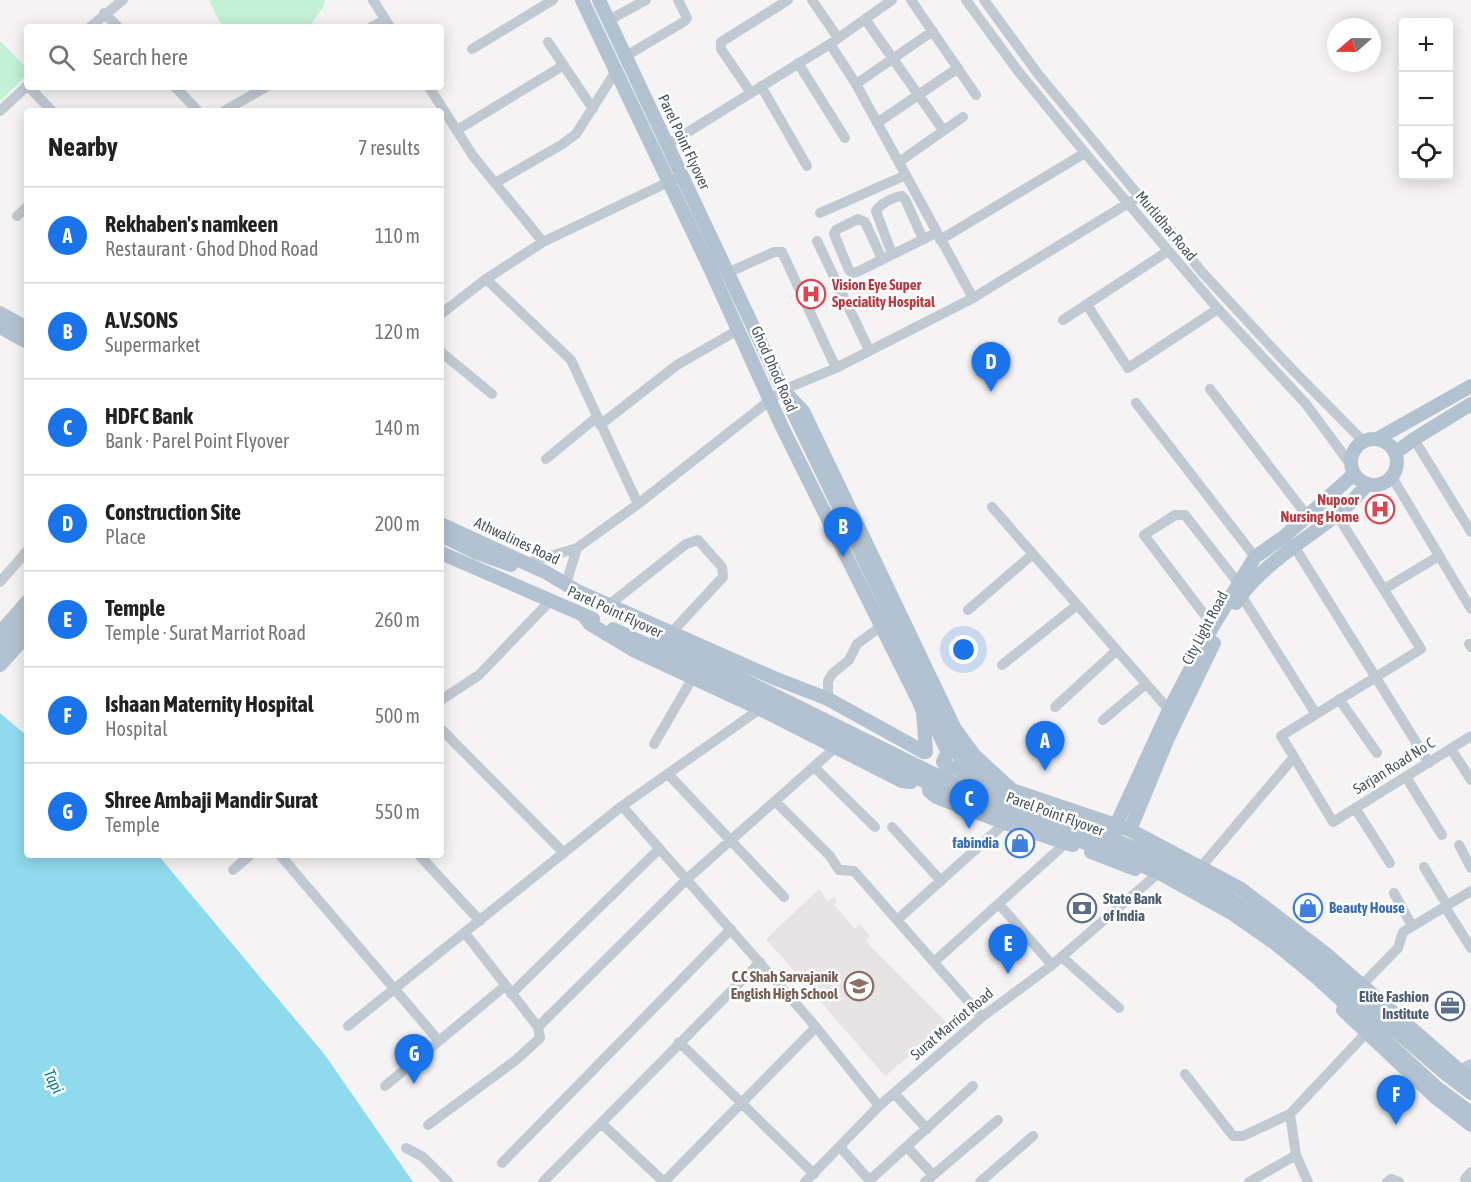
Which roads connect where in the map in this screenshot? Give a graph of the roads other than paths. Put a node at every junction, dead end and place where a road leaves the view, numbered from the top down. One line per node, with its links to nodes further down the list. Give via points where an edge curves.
1 (123, 0): 14 (street)
2 (373, 0): 17 (street)
3 (553, 0): 23 (street)
4 (582, 0): 29 (main road, Ghod Dhod Road)
5 (599, 0): 16 (main road, Parel Point Flyover)
6 (646, 0): 16 (street)
7 (678, 0): 24 (street, via 686,13 685,21)
8 (788, 0): 37 (street, via 721,42 721,49)
9 (812, 0): 21 (street)
10 (892, 0): 15 (street)
11 (911, 0): 20 (street)
12 (966, 0): 53 (street, Murlidhar Road)
13 (984, 0): 59 (street, Murlidhar Road, via 1038,74)
14 (105, 13): 18 (street); 19 (street)
15 (865, 19): 21 (street); 25 (street)
16 (609, 20): 24 (main road, Parel Point Flyover)
17 (387, 23)
18 (93, 24)
19 (115, 24)
20 (933, 31): 25 (street); 28 (street)
21 (834, 41): 26 (street); 30 (street)
22 (548, 42): 27 (street)
23 (472, 49)
24 (626, 56): 52 (main road, Parel Point Flyover)
25 (893, 58): 30 (street); 38 (street)
26 (798, 63): 31 (street); 51 (street)
27 (564, 65): 44 (street); 50 (street)
28 (958, 68): 38 (street); 39 (street)
29 (616, 71): 44 (street); 57 (main road, Ghod Dhod Road)
30 (856, 84): 48 (street)
31 (761, 86): 37 (street); 55 (street)
32 (24, 90): 46 (street)
33 (32, 90): 40 (street)
34 (178, 90): 41 (street)
35 (262, 90): 42 (street)
36 (431, 90): 43 (street)
37 (751, 93): 52 (street)
38 (918, 94): 48 (street); 49 (street)
39 (976, 95)
40 (49, 108)
41 (195, 108)
42 (229, 108)
43 (443, 108)
44 (593, 109): 58 (street, via 570,140)
45 (444, 110): 50 (street)
46 (0, 111)
47 (963, 117): 54 (street)
48 (877, 123): 54 (street)
49 (941, 127)
50 (457, 130): 58 (street)
51 (845, 138)
52 (668, 145): 57 (main road, Parel Point Flyover)
53 (1085, 153): 60 (street, Murlidhar Road); 64 (street)
54 (898, 162): 56 (street)
55 (807, 166)
56 (906, 175): 62 (street); 64 (street)
57 (675, 179): 66 (street); 70 (main road, Parel Point Flyover); 82 (main road, Ghod Dhod Road)
58 (495, 183): 66 (street)
59 (1140, 196): 60 (street); 96 (street, Murlidhar Road, via 1202,272 1286,363)
60 (1128, 203): 68 (street, Murlidhar Road); 72 (street)
61 (24, 210): 63 (street)
62 (820, 213)
63 (17, 216)
64 (938, 236): 65 (street); 72 (street)
65 (923, 239): 69 (street); 69 (street, via 905,200 897,196 876,211)
66 (543, 242): 71 (street)
67 (817, 242): 84 (street)
68 (1168, 252): 73 (street); 75 (street, Murlidhar Road)
69 (887, 256): 69 (street, via 862,220 834,234 853,273)
70 (727, 273): 86 (street, via 782,252); 90 (main road, Parel Point Flyover)
71 (486, 279): 76 (street); 94 (street, via 568,356)
72 (973, 298): 84 (street)
73 (1087, 305): 75 (street, via 1128,368); 79 (street)
74 (0, 306): 78 (main road)
75 (1218, 309): 99 (street, Murlidhar Road, via 1306,404)
76 (444, 312)
77 (0, 313): 80 (main road)
78 (24, 318)
79 (1063, 320)
80 (24, 326)
81 (0, 327): 83 (main road)
82 (738, 330): 91 (main road, Ghod Dhod Road); 94 (street, via 677,365)
83 (24, 340)
84 (869, 350): 86 (street)
85 (444, 354): 89 (street)
86 (836, 368): 90 (street)
87 (1471, 386): 96 (main road)
88 (1210, 389): 105 (street)
89 (492, 394)
90 (787, 397): 91 (street); 169 (main road, Ghod Dhod Road, via 803,411 955,729 974,755); 174 (main road, bridge, via 960,758 974,772)
91 (770, 400): 102 (street); 130 (main road, Ghod Dhod Road)
92 (1136, 403): 115 (street)
93 (1471, 404): 95 (main road)
94 (599, 421): 98 (street); 102 (street)
95 (1414, 439): 97 (main road); 107 (street)
96 (1371, 440): 97 (main road, via 1388,444); 99 (main road, via 1354,451)
97 (1395, 453): 100 (main road, via 1397,465)
98 (546, 459)
99 (1353, 469): 101 (main road, via 1358,479); 105 (main road)
100 (1392, 477): 101 (main road, City Light Road, via 1381,484); 114 (street)
101 (1368, 484): 104 (main road, City Light Road)
102 (638, 504): 110 (street)
103 (992, 507): 113 (street)
104 (1337, 515): 109 (main road, City Light Road); 120 (street)
105 (1308, 517): 115 (main road)
106 (444, 525): 116 (main road, Athwalines Road)
107 (1471, 532)
108 (444, 536): 117 (main road, via 477,553 542,576)
109 (1294, 546): 121 (main road, City Light Road); 141 (street)
110 (577, 548): 116 (street); 119 (street)
111 (24, 554): 118 (street)
112 (444, 554): 122 (main road)
113 (1033, 554): 124 (street); 127 (street)
114 (1439, 556): 120 (street); 126 (street)
115 (1255, 557): 121 (main road)
116 (527, 563): 117 (main road, Athwalines Road)
117 (551, 575): 119 (main road, Athwalines Road)
118 (0, 582)
119 (571, 587): 123 (main road); 135 (main road, Parel Point Flyover)
120 (1384, 589): 141 (street, via 1421,649)
121 (1241, 590): 131 (main road); 131 (street, via 1185,515 1175,515 1144,535); 152 (street); 179 (main road, City Light Road, via 1168,738)
122 (551, 600): 128 (main road, Parel Point Flyover); 145 (street, via 479,675)
123 (610, 604): 132 (main road); 132 (street, via 686,544 698,540 722,567 723,577)
124 (1077, 605): 137 (street); 140 (street)
125 (24, 606): 133 (main road)
126 (1471, 609)
127 (968, 610)
128 (584, 616): 135 (main road, Parel Point Flyover); 143 (main road, via 590,624 635,651)
129 (24, 621): 136 (main road)
130 (883, 625): 146 (street, via 857,644 849,660 831,674); 149 (main road, Ghod Dhod Road)
131 (1213, 626): 151 (main road)
132 (672, 632): 142 (main road)
133 (2, 633)
134 (24, 638): 139 (main road)
135 (655, 642): 174 (main road, Parel Point Flyover, bridge, via 950,782); 235 (main road, Parel Point Flyover, bridge, via 944,791 1118,855 1233,914 1316,976 1435,1086)
136 (0, 648)
137 (1117, 650): 144 (street); 148 (street)
138 (24, 652): 139 (main road)
139 (0, 665)
140 (1002, 666)
141 (1375, 677): 147 (street); 162 (street)
142 (774, 678): 146 (main road); 150 (street)
143 (692, 679): 150 (main road); 156 (street)
144 (1146, 684): 151 (street); 153 (street)
145 (444, 698)
146 (828, 699): 159 (main road)
147 (1339, 699): 152 (street); 160 (street)
148 (1055, 707)
149 (921, 708): 159 (main road, Ghod Dhod Road); 163 (main road, via 948,752)
150 (760, 709): 157 (main road); 165 (street)
151 (1169, 710): 176 (main road)
152 (1316, 714): 161 (street, via 1281,736)
153 (1103, 720)
154 (444, 732): 185 (street)
155 (1471, 736): 158 (street, Sarjan Road No C)
156 (654, 744)
157 (836, 747): 164 (street); 168 (main road)
158 (1451, 749): 162 (street, Sarjan Road No C); 167 (street)
159 (925, 752): 163 (main road, via 937,755); 168 (main road, via 909,763)
160 (1377, 753)
161 (1294, 757): 173 (street, Sarjan Road No C, via 1333,822); 191 (street)
162 (1429, 763): 166 (street, Sarjan Road No C)
163 (944, 764): 169 (main road); 170 (main road, via 943,783)
164 (814, 767): 171 (street); 177 (street)
165 (668, 774): 172 (street); 181 (street)
166 (1406, 777): 173 (street, Sarjan Road No C); 180 (street)
167 (1471, 780)
168 (911, 782): 170 (main road)
169 (1012, 790): 175 (main road); 176 (main road)
170 (928, 791): 175 (main road)
171 (775, 801): 181 (street); 203 (street, via 839,870 854,871)
172 (622, 806): 184 (street); 185 (street)
173 (1355, 808): 190 (street)
174 (1040, 813): 231 (main road, Parel Point Flyover, bridge, via 1164,860 1215,889 1317,963)
175 (1010, 825): 182 (main road); 197 (street)
176 (1116, 825): 179 (main road); 189 (main road)
177 (875, 827)
178 (892, 827): 197 (street)
179 (1130, 830): 191 (main road)
180 (1442, 835)
181 (730, 840): 196 (street); 200 (street)
182 (1066, 843): 189 (main road); 201 (street)
183 (1459, 845): 193 (street)
184 (659, 849): 196 (street); 215 (street)
185 (564, 853): 204 (street)
186 (247, 858): 194 (street)
187 (283, 858): 214 (street)
188 (422, 858): 204 (street)
189 (1110, 859): 195 (main road)
190 (1390, 863)
191 (1201, 867): 213 (main road, via 1241,889)
192 (1424, 867): 202 (street)
193 (1471, 868)
194 (233, 870)
195 (1155, 876): 209 (street, Surat Marriot Road); 222 (main road, via 1246,930 1306,975)
196 (687, 879): 206 (street); 220 (street)
197 (940, 881): 203 (street)
198 (1471, 891): 202 (street)
199 (1394, 893): 205 (street)
200 (784, 897)
201 (999, 904): 211 (street); 212 (street)
202 (1446, 906): 205 (street); 208 (street)
203 (897, 920): 211 (street)
204 (480, 921): 207 (street)
205 (1412, 926): 213 (street, via 1403,932 1398,948)
206 (731, 929): 210 (street); 247 (street)
207 (465, 933): 214 (street); 215 (street)
208 (1471, 948)
209 (1062, 957): 212 (street, Surat Marriot Road); 216 (street)
210 (760, 962): 221 (street); 224 (street)
211 (934, 962): 218 (street)
212 (1052, 965): 218 (street, Surat Marriot Road)
213 (1362, 985): 217 (main road)
214 (393, 988): 219 (street); 223 (street)
215 (508, 990): 220 (street); 223 (street)
216 (1119, 1008)
217 (1389, 1009): 222 (street); 225 (main road)
218 (982, 1017): 230 (street, Surat Marriot Road)
219 (348, 1026)
220 (538, 1027): 239 (street, via 540,1038 516,1060)
221 (816, 1027): 233 (street); 234 (street)
222 (1366, 1033): 232 (main road); 236 (street)
223 (439, 1041): 228 (street)
224 (679, 1042): 233 (street); 238 (street)
225 (1465, 1067): 227 (main road); 232 (street)
226 (1185, 1074): 236 (street, via 1233,1136 1242,1136)
227 (1471, 1078)
228 (385, 1086)
229 (973, 1086): 241 (street)
230 (894, 1093): 234 (street, Surat Marriot Road); 241 (street)
231 (1471, 1093)
232 (1435, 1096): 240 (main road)
233 (741, 1103): 249 (street); 254 (street)
234 (879, 1106): 243 (street, Surat Marriot Road)
235 (1471, 1113)
236 (1290, 1114): 246 (street)
237 (998, 1120): 250 (street)
238 (601, 1123): 253 (street); 254 (street)
239 (428, 1125)
240 (1471, 1125)
241 (927, 1129): 244 (street)
242 (1033, 1136): 248 (street)
243 (840, 1147): 249 (street, Surat Marriot Road); 251 (street)
244 (907, 1147): 250 (street); 251 (street)
245 (406, 1148): 252 (street, via 423,1157)
246 (1296, 1155): 258 (street); 259 (street)
247 (502, 1163)
248 (991, 1173): 256 (street); 257 (street)
249 (814, 1174): 255 (street, Surat Marriot Road)
250 (929, 1179)
251 (870, 1181)
252 (448, 1182)
253 (543, 1182)
254 (664, 1182)
255 (805, 1182)
256 (980, 1182)
257 (1000, 1182)
258 (1249, 1182)
259 (1308, 1182)
260 (1387, 1182): 261 (street)
261 (1399, 1182)

